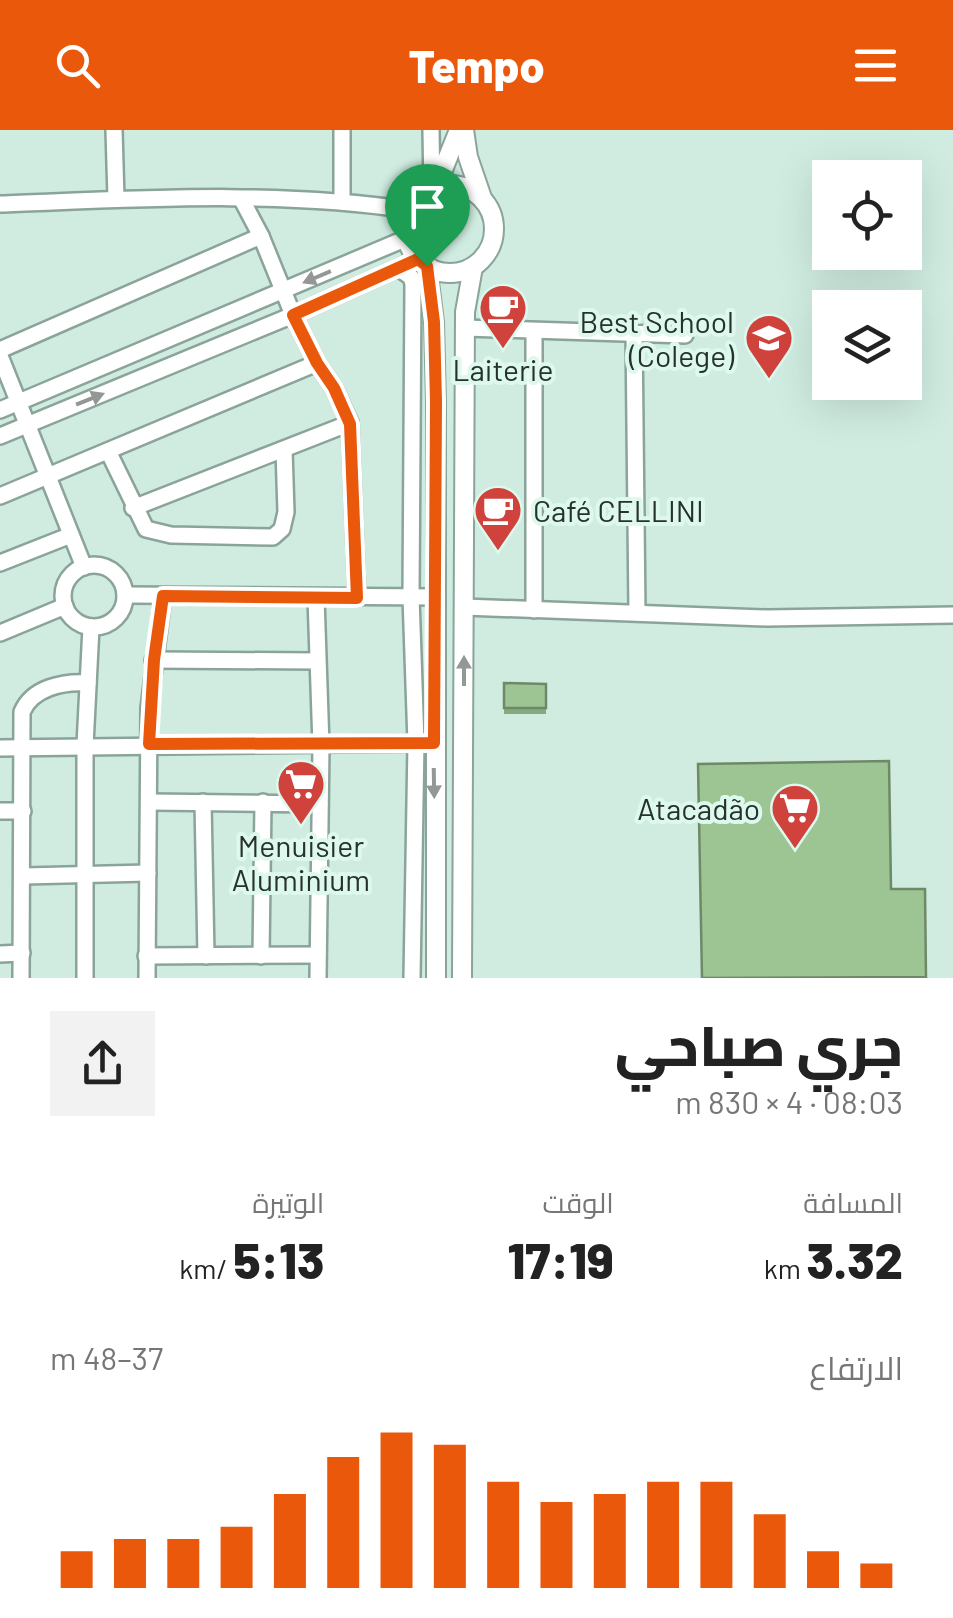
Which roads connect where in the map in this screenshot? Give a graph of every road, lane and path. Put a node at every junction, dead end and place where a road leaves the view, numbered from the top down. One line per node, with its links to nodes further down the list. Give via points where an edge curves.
1 (114, 130): 6 (street)
2 (342, 130): 9 (street)
3 (431, 130): 5 (street)
4 (462, 130): 5 (main road); 7 (main road)
5 (434, 188): 7 (main road, via 458,186); 11 (main road)
6 (116, 199): 8 (street); 10 (street)
7 (482, 199): 15 (main road, via 494,234)
8 (242, 200): 9 (street); 12 (street)
9 (342, 202): 11 (street)
10 (0, 204)
11 (410, 210): 13 (main road)
12 (262, 236): 17 (street); 23 (street)
13 (407, 238): 14 (main road); 17 (street, one-way to 17)
14 (422, 262): 15 (main road, via 447,273); 16 (street); 40 (main road, via 434,354)
15 (472, 267): 19 (main road)
16 (398, 268): 18 (street); 43 (street, via 413,284)
17 (284, 291): 18 (street); 25 (street)
18 (293, 315): 24 (street); 27 (street, one-way to 18)
19 (465, 328): 20 (street); 45 (main road)
20 (534, 332): 21 (street); 46 (street)
21 (634, 332): 22 (street); 47 (street)
22 (685, 334)
23 (0, 353): 25 (street)
24 (317, 363): 28 (street); 31 (street)
25 (18, 403): 26 (street); 27 (street)
26 (0, 410)
27 (27, 424): 29 (street); 32 (street)
28 (350, 424): 30 (street); 42 (street)
29 (0, 436)
30 (284, 450): 34 (street); 34 (street, via 286,512 273,537 152,532)
31 (108, 453): 32 (street); 34 (street)
32 (47, 477): 33 (street); 35 (street)
33 (0, 496)
34 (133, 508)
35 (72, 535): 36 (street); 37 (street)
36 (0, 563)
37 (84, 567): 38 (street, via 110,570); 44 (street, via 65,586)
38 (124, 595): 39 (street); 49 (street, via 116,618)
39 (163, 596): 41 (street); 51 (street)
40 (436, 596): 43 (street); 54 (main road)
41 (316, 598): 42 (street); 52 (street)
42 (357, 598): 43 (street)
43 (410, 598): 54 (street)
44 (65, 606): 49 (street); 50 (street)
45 (464, 607): 46 (street); 81 (main road, one-way to 45)
46 (534, 610): 47 (street)
47 (637, 613): 48 (street)
48 (953, 615)
49 (91, 626): 53 (street)
50 (0, 632)
51 (154, 660): 52 (street); 55 (street)
52 (316, 660): 57 (street)
53 (88, 683): 56 (street); 58 (street, via 58,685 31,697 22,712)
54 (425, 743): 57 (street); 79 (street); 80 (main road, one-way to 80)
55 (149, 744): 56 (street); 57 (street); 60 (street)
56 (85, 745): 58 (street); 67 (street)
57 (321, 746): 63 (street)
58 (22, 747): 59 (street); 65 (street)
59 (0, 748)
60 (150, 802): 61 (street); 66 (street)
61 (203, 802): 62 (street); 73 (street)
62 (263, 802): 63 (street); 74 (street)
63 (320, 804): 71 (street)
64 (0, 811): 65 (street)
65 (23, 811): 68 (street)
66 (148, 873): 67 (street); 72 (street)
67 (86, 874): 68 (street); 76 (street)
68 (24, 876): 70 (street)
69 (0, 954): 70 (street)
70 (22, 954): 75 (street)
71 (318, 955): 74 (street); 78 (street)
72 (146, 956): 73 (street); 77 (street)
73 (206, 956): 74 (street)
74 (262, 956)
75 (21, 978)
76 (84, 978)
77 (147, 978)
78 (318, 978)
79 (412, 978)
80 (436, 978)
81 (462, 978)

